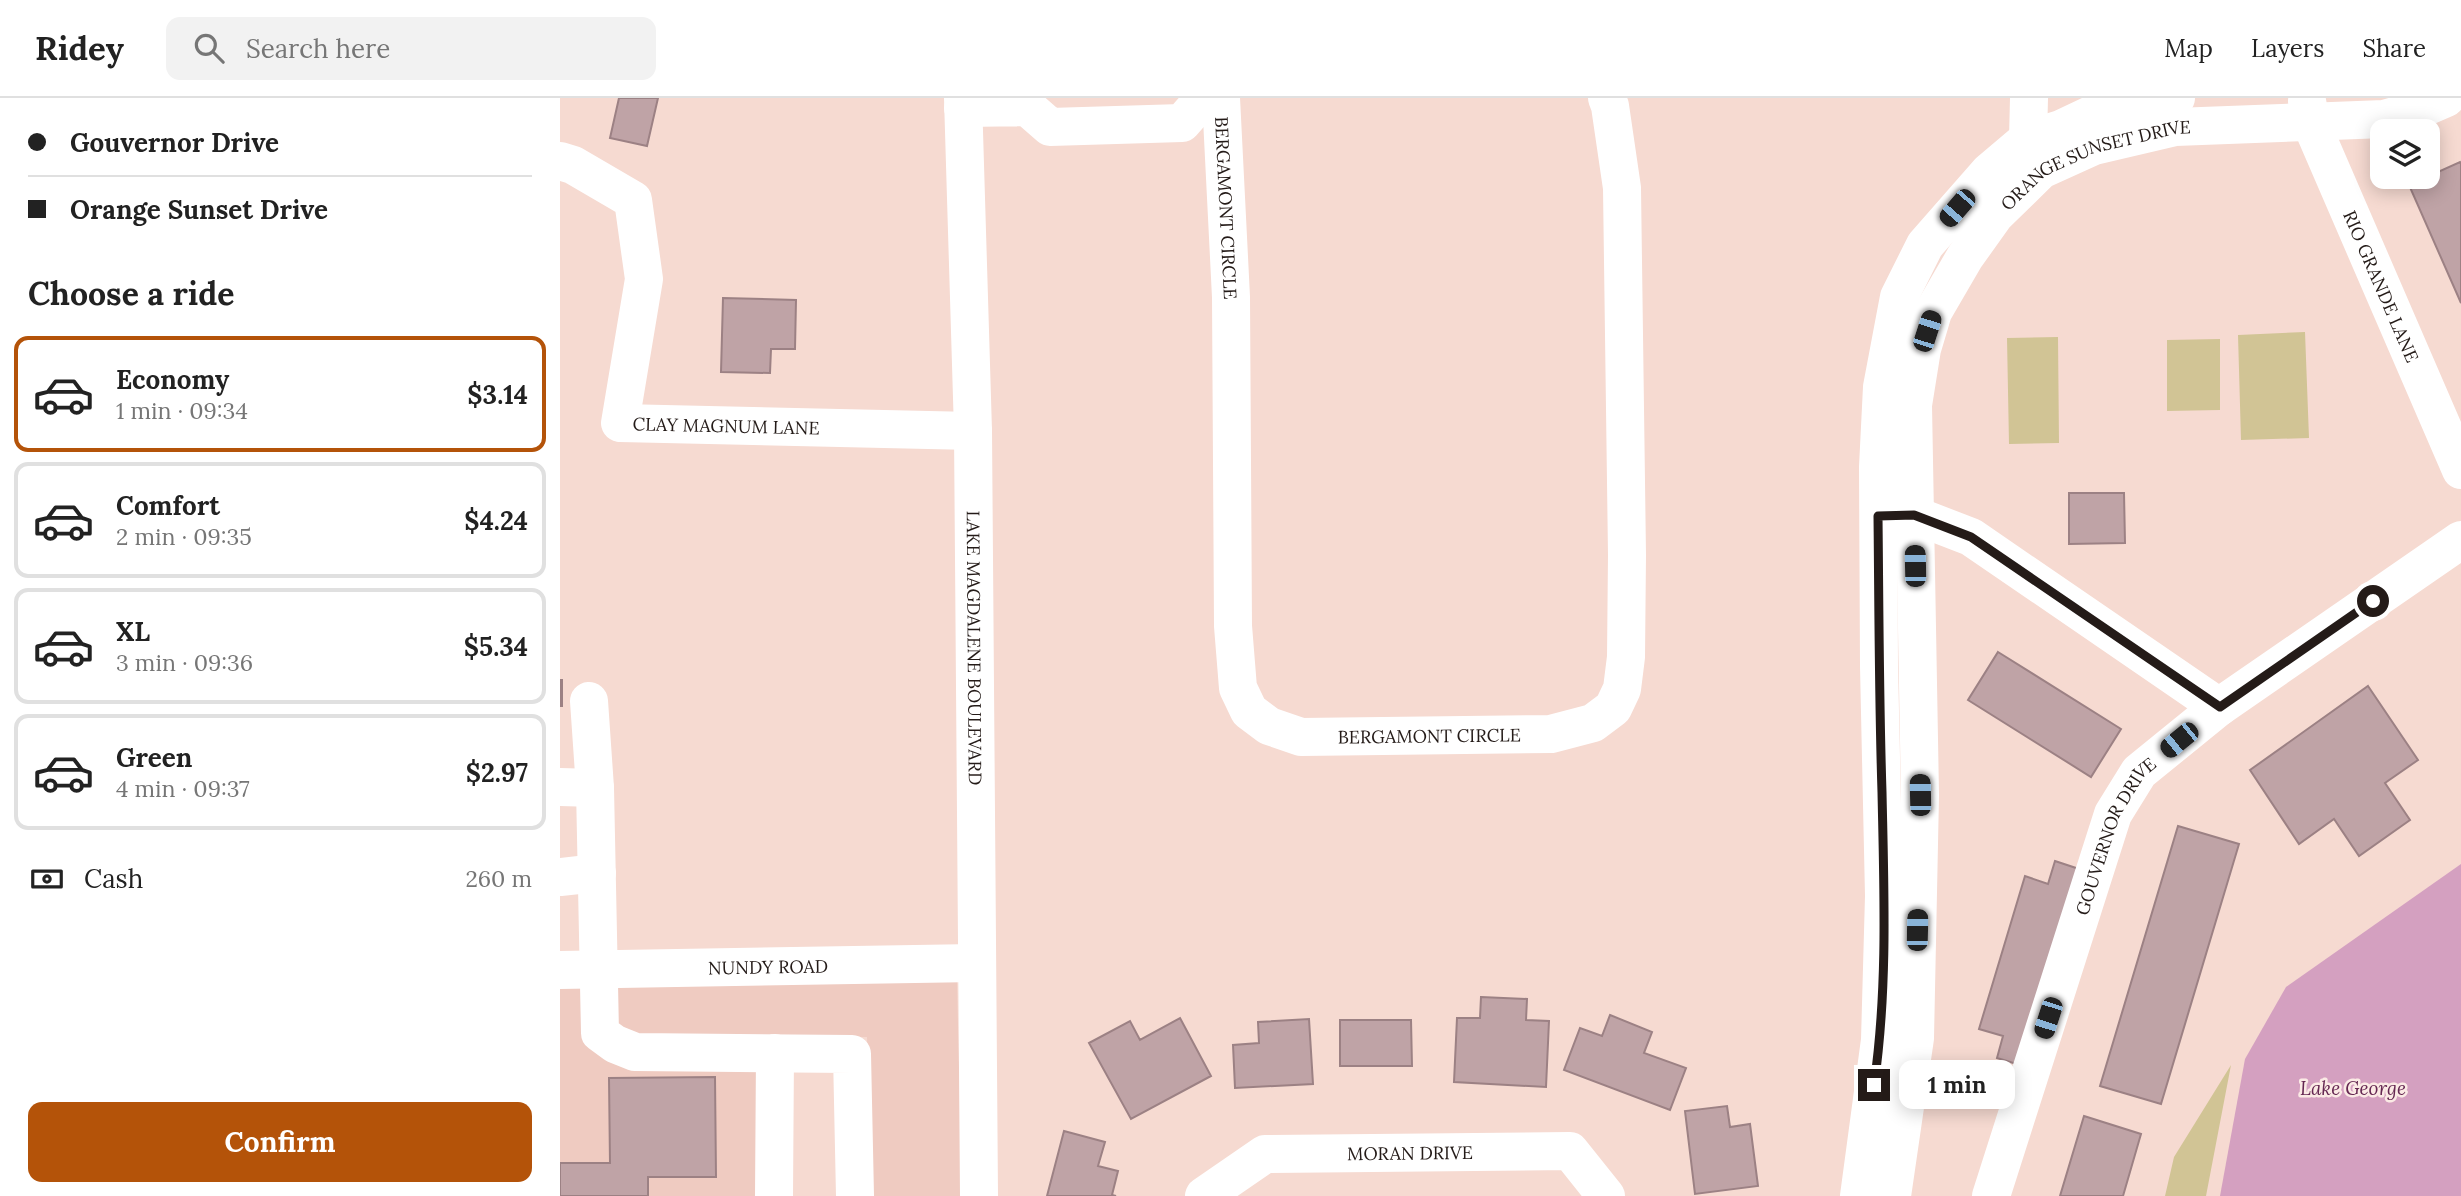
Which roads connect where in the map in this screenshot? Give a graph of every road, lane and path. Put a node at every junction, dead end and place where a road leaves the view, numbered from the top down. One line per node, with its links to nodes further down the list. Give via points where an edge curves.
1 (1204, 98): 8 (street, via 1182,123 1050,127)
2 (1219, 98): 3 (street, BERGAMONT CIRCLE, via 1230,297 1233,626 1238,688 1249,711 1269,726 1301,737 1551,734 1592,723 1612,708 1622,689 1627,555 1622,188)
3 (1607, 98)
4 (2029, 98): 10 (street)
5 (2176, 98): 10 (street, ORANGE SUNSET DRIVE, via 2101,110 2061,129)
6 (2446, 98): 9 (street, ORANGE SUNSET DRIVE, via 2384,118)
7 (963, 103): 8 (street); 12 (street, LAKE MAGDALENE BOULEVARD)
8 (1030, 103)
9 (2309, 110): 10 (street, ORANGE SUNSET DRIVE, via 2175,127); 13 (street, RIO GRANDE LANE)
10 (2035, 154): 14 (street, ORANGE SUNSET DRIVE, via 1989,172 1925,245 1899,297 1882,387)
11 (560, 161): 12 (street, CLAY MAGNUM LANE, via 633,200 644,279 621,423)
12 (972, 431): 20 (street, LAKE MAGDALENE BOULEVARD)
13 (2461, 470)
14 (1896, 515): 17 (street, via 1971,537); 29 (street, ORANGE SUNSET DRIVE, via 1879,679 1884,896 1880,1040); 30 (street, ORANGE SUNSET DRIVE, via 1920,795 1915,1038)
15 (2461, 540): 17 (street, GOUVERNOR DRIVE)
16 (589, 701): 18 (street)
17 (2220, 707): 31 (street, GOUVERNOR DRIVE, via 2139,772 2113,814)
18 (577, 787): 19 (street)
19 (578, 875): 21 (street)
20 (976, 963): 21 (street, NUNDY ROAD); 26 (street, LAKE MAGDALENE BOULEVARD)
21 (597, 969): 22 (street, NUNDY ROAD); 23 (street, via 600,1032 615,1044 635,1052)
22 (560, 970)
23 (775, 1053): 24 (street); 25 (street, via 852,1054)
24 (774, 1196)
25 (855, 1196)
26 (979, 1196)
27 (1204, 1196): 28 (street, MORAN DRIVE, via 1265,1154 1570,1151)
28 (1606, 1196)
29 (1859, 1196)
30 (1892, 1196)
31 (1992, 1196)

